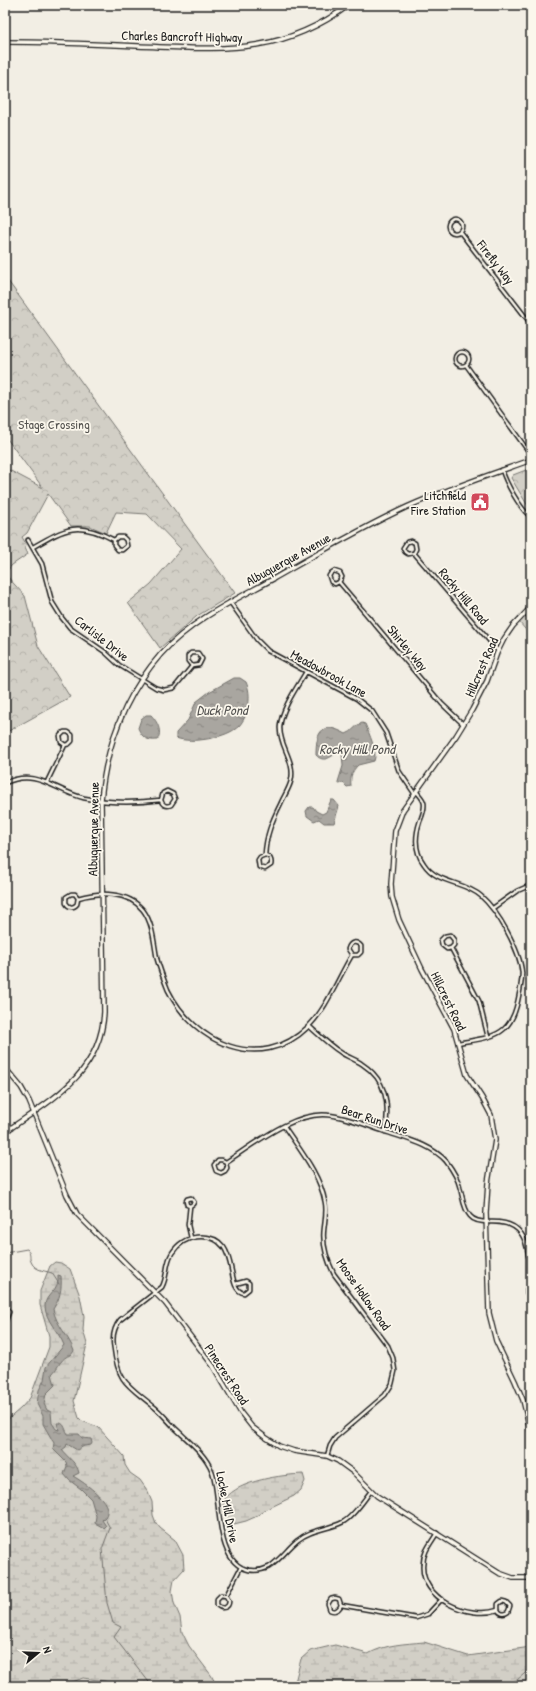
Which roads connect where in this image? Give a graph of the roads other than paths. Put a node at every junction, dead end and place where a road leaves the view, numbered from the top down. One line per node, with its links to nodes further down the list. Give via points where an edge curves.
1 (349, 5): 2 (street, Charles Bancroft Highway, via 330,19 308,30 247,47)
2 (5, 42)
3 (460, 232): 3 (street, Firefly Way, via 463,225 461,221 457,218 450,220 450,231); 4 (street, Firefly Way)
4 (531, 324)
5 (466, 365): 5 (street, via 469,360 467,354 458,353 455,357 456,363 460,366); 6 (street)
6 (531, 455)
7 (531, 460): 8 (street, Albuquerque Avenue)
8 (502, 470): 9 (street, via 523,508); 15 (street, Albuquerque Avenue, via 407,507)
9 (531, 517)
10 (28, 540): 12 (street, Carlisle Drive)
11 (114, 540): 11 (street, via 122,537 126,540 126,546 118,550); 12 (street, via 94,530 74,529 56,534)
12 (33, 547): 20 (street, Carlisle Drive, via 42,564 52,602 66,623 119,665)
13 (414, 553): 13 (street, Rocky Hill Road, via 415,543 406,542 403,548 405,552); 17 (street, Rocky Hill Road)
14 (339, 582): 14 (street, Shirley Way, via 342,577 340,573 330,573 330,581 335,584); 21 (street, Shirley Way, via 442,704)
15 (230, 602): 19 (street, Meadowbrook Lane, via 262,646); 20 (street, Albuquerque Avenue, via 181,634 161,654)
16 (531, 607): 17 (street, Hillcrest Road, via 510,630)
17 (498, 651): 21 (street, Hillcrest Road, via 487,682)
18 (192, 666): 18 (street, via 199,665 201,661 198,653 191,653 188,656); 20 (street, Carlisle Drive, via 171,689 159,689)
19 (306, 672): 25 (street, Meadowbrook Lane, via 357,699 372,711 386,733 399,771); 28 (street, via 282,719 280,732 292,774 290,786 268,830)
20 (142, 679): 26 (street, Albuquerque Avenue, via 125,708 110,747)
21 (463, 724): 25 (street, Hillcrest Road)
22 (64, 745): 22 (street, via 72,741 72,735 68,732 60,736); 23 (street)
23 (47, 782): 24 (street, via 29,778); 26 (street, via 75,795)
24 (5, 783)
25 (415, 792): 32 (street, Meadowbrook Lane, via 422,799 424,806 416,843 424,864 437,876 473,890); 37 (street, Hillcrest Road, via 403,810 395,831 391,868 392,897 406,935 454,1029)
26 (101, 800): 27 (street); 30 (street, Albuquerque Avenue)
27 (160, 800): 27 (street, via 163,804 169,805 173,803 174,796 165,792)
28 (265, 855): 28 (street, via 271,861 265,869 257,863 259,858)
29 (531, 885): 32 (street, via 517,890)
30 (102, 894): 31 (street); 35 (street, via 128,898 143,910 149,921 159,965 169,991 183,1014 209,1037 232,1047 261,1049 286,1042); 39 (street, Albuquerque Avenue, via 104,1012 99,1041 80,1074)
31 (78, 898): 31 (street, via 69,894 65,899 66,904 74,907)
32 (493, 908): 36 (street, Meadowbrook Lane, via 517,952 522,977 517,1006 511,1021 500,1032)
33 (451, 948): 33 (street, via 454,940 450,935 445,936 441,940 442,945 447,949); 36 (street, via 479,1001)
34 (352, 955): 34 (street, via 361,952 362,948 358,943 350,945 348,949); 35 (street, via 322,1009)
35 (309, 1026): 42 (street, via 338,1051 365,1066 377,1078 387,1101)
36 (488, 1036): 37 (street, Meadowbrook Lane)
37 (458, 1043): 45 (street, Hillcrest Road, via 464,1068 488,1109 494,1131)
38 (5, 1068): 39 (street, Pinecrest Road, via 21,1087)
39 (34, 1111): 41 (street, Albuquerque Avenue); 50 (street, Pinecrest Road, via 73,1208)
40 (284, 1126): 42 (street, Bear Run Drive, via 305,1116 327,1115); 43 (street, Bear Run Drive); 55 (street, Moose Hollow Road, via 322,1188 326,1211 323,1239 329,1264 388,1346 394,1364 392,1384 385,1395 335,1438)
41 (5, 1132)
42 (385, 1132): 45 (street, Bear Run Drive, via 422,1144 439,1155 456,1176 466,1212 472,1218)
43 (226, 1162): 43 (street, Bear Run Drive, via 216,1161 214,1167 219,1173 227,1168)
44 (190, 1206): 46 (street, via 188,1225)
45 (486, 1222): 47 (street, via 509,1223 522,1232); 54 (street, Hillcrest Road, via 490,1323 521,1394)
46 (192, 1238): 48 (street, via 208,1238 224,1247 229,1256); 50 (street, via 179,1245 171,1255 166,1265 164,1284)
47 (531, 1277)
48 (235, 1284): 48 (street, via 246,1281 249,1283 249,1289 242,1293)
49 (531, 1286): 51 (street, via 527,1289)
50 (156, 1293): 55 (street, Pinecrest Road, via 213,1366 252,1427 268,1440 287,1449); 58 (street, Locke Mill Drive, via 120,1320 116,1326 113,1341 117,1368 131,1389 156,1409 207,1462 214,1480 226,1550 231,1560)
51 (531, 1299)
52 (5, 1306): 53 (street, via 9,1312)
53 (5, 1322)
54 (531, 1432)
55 (327, 1456): 56 (street, Pinecrest Road, via 345,1465)
56 (371, 1491): 57 (street, Pinecrest Road); 58 (street, via 346,1520 304,1536 269,1567 251,1570)
57 (437, 1533): 59 (street, Pinecrest Road, via 500,1573 513,1578); 61 (street, via 425,1552 422,1566 424,1578 435,1594)
58 (241, 1567): 60 (street)
59 (531, 1578)
60 (226, 1596): 60 (street, via 222,1595 217,1599 216,1603 221,1608 228,1605)
61 (442, 1599): 62 (street, via 428,1614 416,1618); 63 (street, via 470,1612 485,1613)
62 (341, 1606): 62 (street, via 337,1598 328,1602 332,1611)
63 (498, 1610): 63 (street, via 502,1602 510,1606 506,1613 502,1614)

